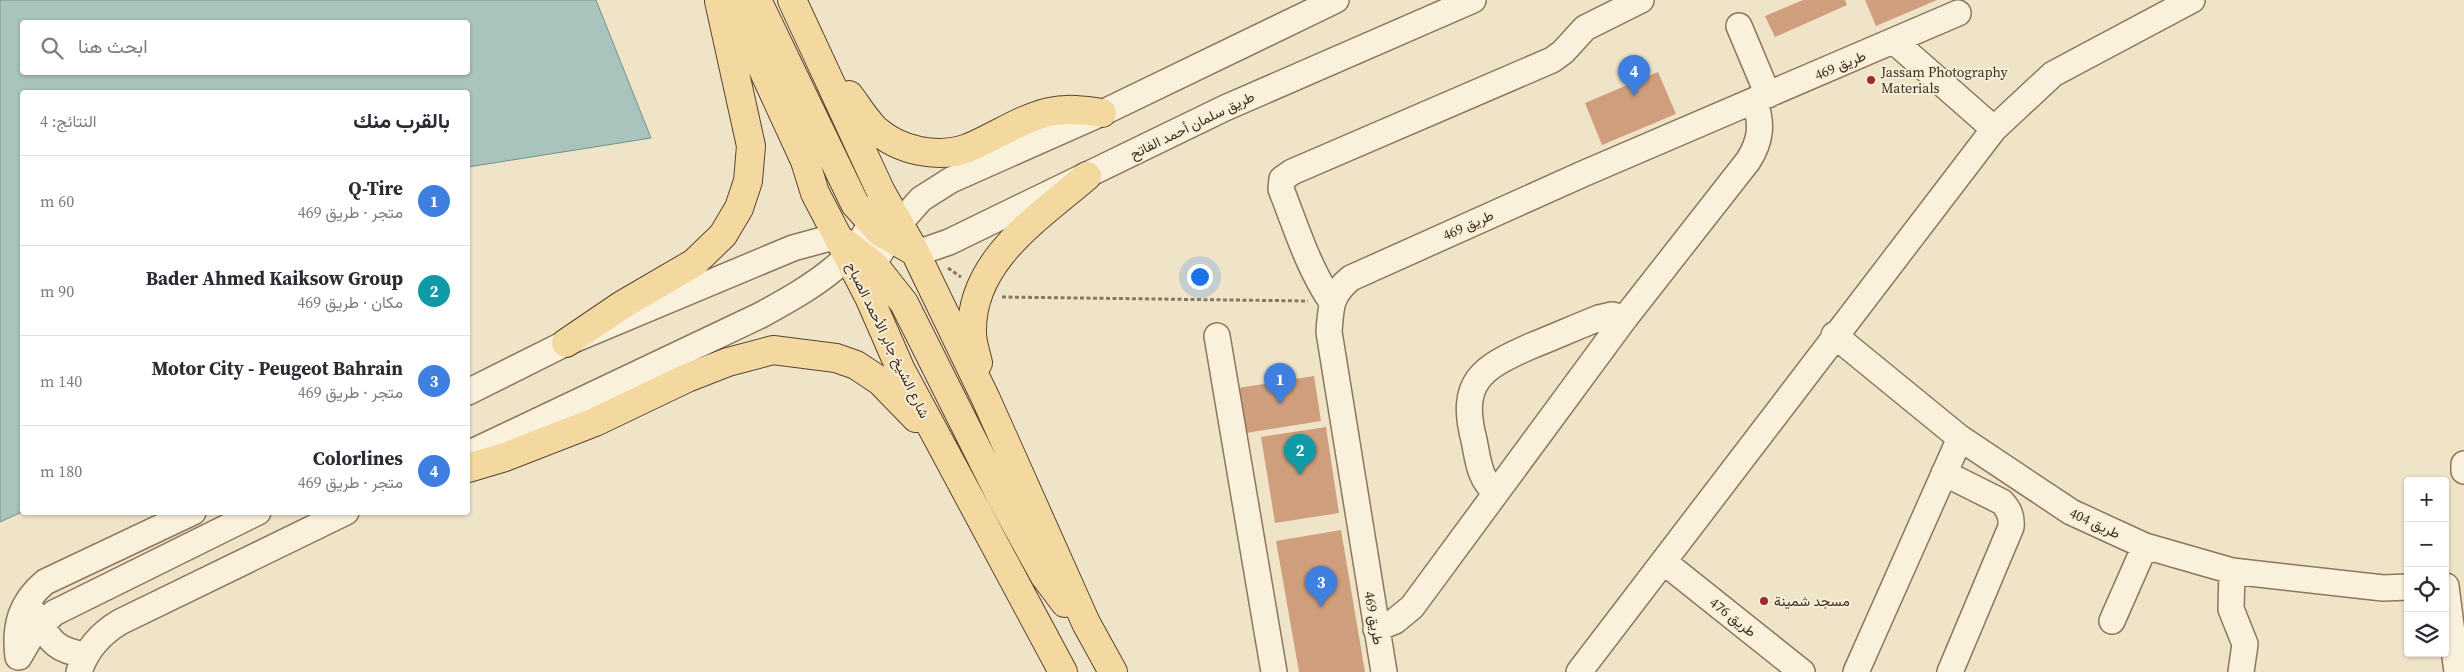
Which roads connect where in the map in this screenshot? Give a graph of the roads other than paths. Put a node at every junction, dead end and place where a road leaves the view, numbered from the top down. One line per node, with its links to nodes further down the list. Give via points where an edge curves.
1 (718, 0): 24 (main road, via 751,146 748,181 739,208 723,235 694,263 622,305)
2 (731, 0): 19 (main road, شارع الشيخ جابر الأحمد الصباح, via 805,161 815,193)
3 (757, 0): 17 (main road, via 849,192)
4 (792, 0): 12 (main road)
5 (1336, 0): 14 (street)
6 (1473, 0): 16 (street, طريق سلمان أحمد الفاتح, via 1243,100)
7 (1640, 0): 20 (street, via 1585,28 1552,60 1282,179 1281,189 1305,251 1318,283)
8 (2192, 0): 15 (street, via 2053,74)
9 (1958, 13): 11 (street, طريق 469)
10 (1739, 26): 13 (street)
11 (1895, 42): 13 (street, طريق 469); 15 (street)
12 (817, 50): 14 (main road, via 868,121 888,138 912,149 940,153 968,148 1050,112 1076,109); 17 (main road, via 881,192)
13 (1761, 98): 20 (street, طريق 469, via 1585,172 1351,278); 21 (street, via 1760,132 1754,152)
14 (1102, 113): 17 (street, via 950,180 921,199)
15 (1994, 129): 22 (street)
16 (1086, 176): 18 (street, طريق سلمان أحمد الفاتح, via 940,246); 26 (main road, via 1002,252 980,290 972,335)
17 (886, 229): 18 (main road); 19 (street)
18 (914, 250): 26 (main road)
19 (853, 252): 24 (street, via 826,239 793,248); 28 (main road, شارع الشيخ جابر الأحمد الصباح, via 900,368); 29 (street, via 814,283 761,315); 47 (main road, via 904,303 1044,575 1056,593)
20 (1331, 301): 49 (street, طريق 469, via 1329,332)
21 (1625, 318): 34 (street); 34 (street, via 1612,315 1598,318 1503,358 1479,378 1470,396 1468,417 1482,475)
22 (1834, 335): 27 (street, طريق 404); 39 (street)
23 (1217, 336): 54 (street)
24 (566, 343): 25 (street)
25 (470, 391)
26 (986, 399): 47 (main road)
27 (1960, 438): 33 (street); 38 (street, طريق 404, via 2071,512)
28 (940, 442): 31 (main road, via 880,381 856,365 836,358 773,350 728,362 595,422); 52 (main road, شارع الشيخ جابر الأحمد الصباح)
29 (470, 453)
30 (2464, 464): 32 (street)
31 (470, 467)
32 (2464, 471)
33 (1944, 473): 58 (street); 59 (street, via 2002,502 2012,518)
34 (1496, 492): 49 (street, via 1412,607 1395,621)
35 (187, 515): 44 (street, via 45,582)
36 (252, 515): 48 (street, via 66,606)
37 (340, 515): 50 (street, via 120,622 100,636)
38 (2145, 546): 40 (street, طريق 404); 46 (street)
39 (1664, 562): 56 (street); 57 (street, طريق 476)
40 (2232, 571): 43 (street, طريق 404, via 2382,588); 60 (street, via 2231,609 2245,644)
41 (2464, 583): 42 (street)
42 (2449, 585)
43 (2404, 587)
44 (26, 601): 48 (street); 51 (street, via 17,630)
45 (2449, 612): 61 (street)
46 (2112, 621)
47 (1086, 623): 53 (main road)
48 (41, 624): 50 (street, via 53,642); 51 (street, via 33,632)
49 (1376, 629): 55 (street, طريق 469)
50 (83, 663)
51 (20, 665)
52 (1063, 672)
53 (1114, 672)
54 (1274, 672)
55 (1384, 672)
56 (1579, 672)
57 (1802, 672)
58 (1856, 672)
59 (1950, 672)
60 (2241, 672)
61 (2457, 672)

